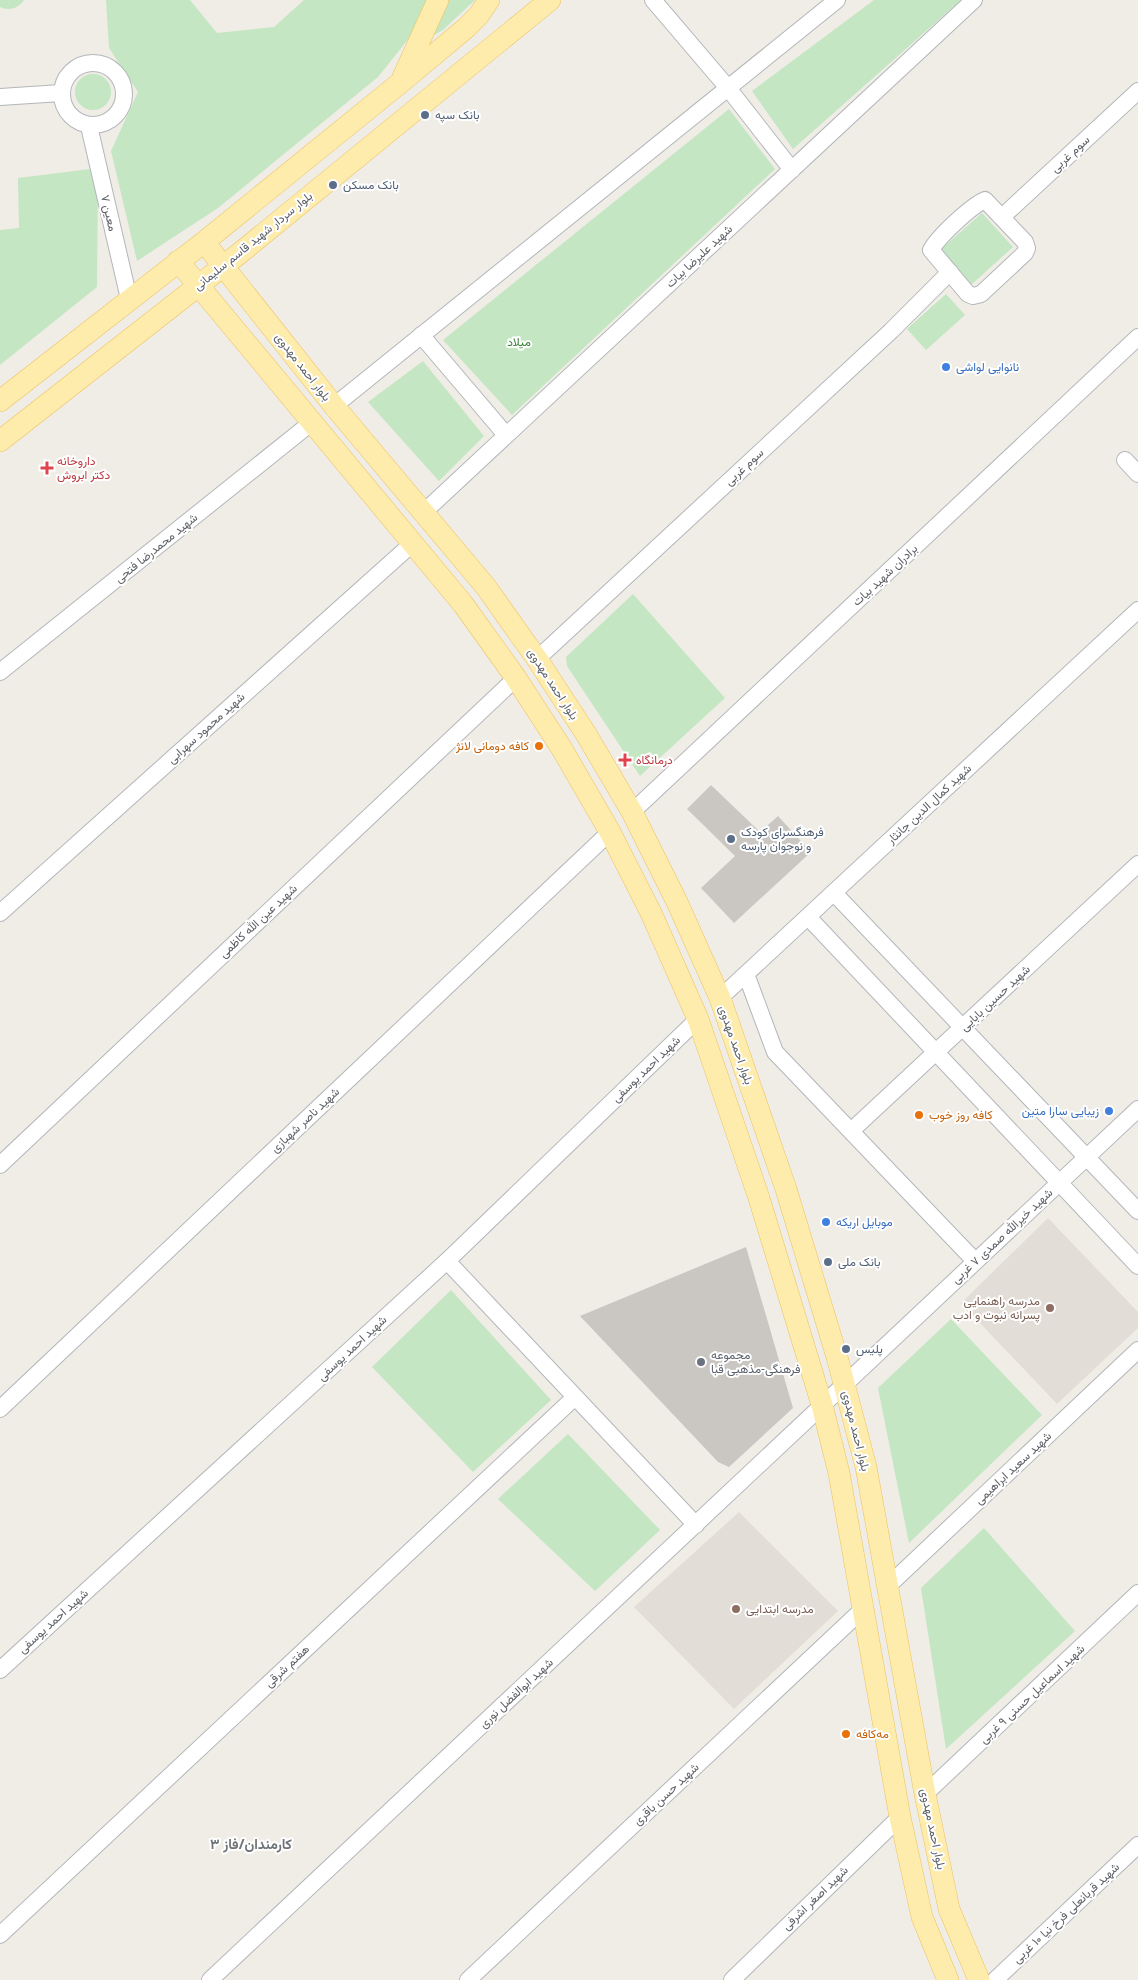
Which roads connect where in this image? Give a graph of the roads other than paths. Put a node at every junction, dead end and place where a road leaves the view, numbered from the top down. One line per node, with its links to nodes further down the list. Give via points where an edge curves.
1 (438, 0): 7 (main road)
2 (488, 0): 7 (main road, via 466,28)
3 (550, 0): 17 (main road, بلوار سردار شهید قاسم سلیمانی)
4 (653, 0): 8 (street)
5 (837, 0): 8 (street)
6 (974, 0): 13 (street, شهید علیرضا بیات)
7 (400, 82): 15 (main road)
8 (728, 88): 13 (street); 21 (street)
9 (1138, 92): 14 (street, سوم غربی)
10 (61, 93): 11 (street); 12 (street, via 66,111 80,124); 12 (street, via 69,73 88,63 104,65 117,74 123,83 124,94 118,114 110,121)
11 (0, 97)
12 (89, 126): 20 (street, معین ۷)
13 (792, 170): 26 (street, شهید علیرضا بیات)
14 (1002, 217): 18 (street, via 985,200 934,244 931,250); 18 (street, via 1025,242 1025,253 981,294 968,294)
15 (204, 242): 16 (main road); 17 (main road, بلوار احمد مهدوی)
16 (178, 261): 19 (main road); 20 (main road)
17 (223, 266): 19 (main road, بلوار سردار شهید قاسم سلیمانی); 24 (main road, بلوار احمد مهدوی)
18 (950, 272): 33 (street, سوم غربی, via 891,331)
19 (199, 286): 25 (main road); 27 (main road, بلوار سردار شهید قاسم سلیمانی)
20 (129, 299): 23 (main road)
21 (421, 335): 24 (street); 26 (street)
22 (1138, 337): 36 (street, برادران شهید بیات)
23 (0, 401)
24 (334, 406): 30 (main road, بلوار احمد مهدوی)
25 (312, 423): 31 (main road); 34 (street, شهید محمدرضا فتحی)
26 (506, 435): 30 (street, شهید علیرضا بیات)
27 (0, 441)
28 (1125, 460): 29 (street)
29 (1138, 474)
30 (424, 512): 33 (main road, بلوار احمد مهدوی, via 486,587)
31 (413, 543): 35 (main road, via 464,604); 40 (street, شهید محمود سهرابی)
32 (1138, 610): 39 (street, شهید کمال الدین جانثار)
33 (537, 659): 35 (main road); 36 (main road, بلوار احمد مهدوی)
34 (0, 672)
35 (516, 678): 37 (main road); 50 (street, شهید عین الله کاظمی)
36 (632, 812): 43 (main road, بلوار احمد مهدوی)
37 (610, 832): 44 (main road, via 652,915); 60 (street, شهید ناصر شهبازی)
38 (1138, 864): 45 (street, شهید حسین بابایی)
39 (834, 893): 41 (street, شهید کمال الدین جانثار); 45 (street)
40 (0, 914)
41 (808, 917): 42 (street, شهید کمال الدین جانثار); 46 (street)
42 (746, 974): 43 (street, شهید کمال الدین جانثار); 48 (street, via 775,1052)
43 (720, 998): 44 (main road); 57 (main road, بلوار احمد مهدوی, via 786,1189)
44 (698, 1019): 53 (street, شهید احمد یوسفی); 59 (main road, via 759,1198)
45 (964, 1027): 46 (street, شهید حسین بابایی); 49 (street)
46 (937, 1052): 48 (street, شهید حسین بابایی); 51 (street)
47 (1138, 1109): 49 (street, شهید خیرالله صمدی ۷ غربی)
48 (851, 1131): 54 (street)
49 (1088, 1157): 51 (street, شهید خیرالله صمدی ۷ غربی); 52 (street)
50 (0, 1165)
51 (1061, 1182): 54 (street, شهید خیرالله صمدی ۷ غربی); 55 (street)
52 (1138, 1211)
53 (447, 1261): 58 (street); 65 (street, شهید احمد یوسفی)
54 (975, 1261): 57 (street, شهید خیرالله صمدی ۷ غربی)
55 (1138, 1266)
56 (1138, 1350): 62 (street, شهید سعید ابراهیمی)
57 (844, 1384): 59 (street, شهید خیرالله صمدی ۷ غربی); 62 (main road, بلوار احمد مهدوی, via 866,1467)
58 (574, 1397): 61 (street); 69 (street, هفتم شرقی)
59 (822, 1405): 61 (street, شهید ابوالفضل نوری); 64 (main road)
60 (0, 1409)
61 (696, 1525): 70 (street, شهید ابوالفضل نوری)
62 (888, 1586): 66 (main road, بلوار احمد مهدوی)
63 (1138, 1594): 66 (street, شهید اسماعیل حسنی ۹ غربی)
64 (863, 1609): 67 (main road); 71 (street, شهید حسن باقری)
65 (0, 1670)
66 (925, 1794): 74 (main road, بلوار احمد مهدوی, via 949,1909)
67 (900, 1817): 72 (street, شهید اصغر اشرفی); 73 (main road, via 922,1917)
68 (1138, 1845): 75 (street, شهید قربانعلی فرخ نیا ۱۰ غربی)
69 (0, 1935)
70 (210, 1980)
71 (468, 1980)
72 (732, 1980)
73 (948, 1980)
74 (979, 1980)
75 (995, 1980)

